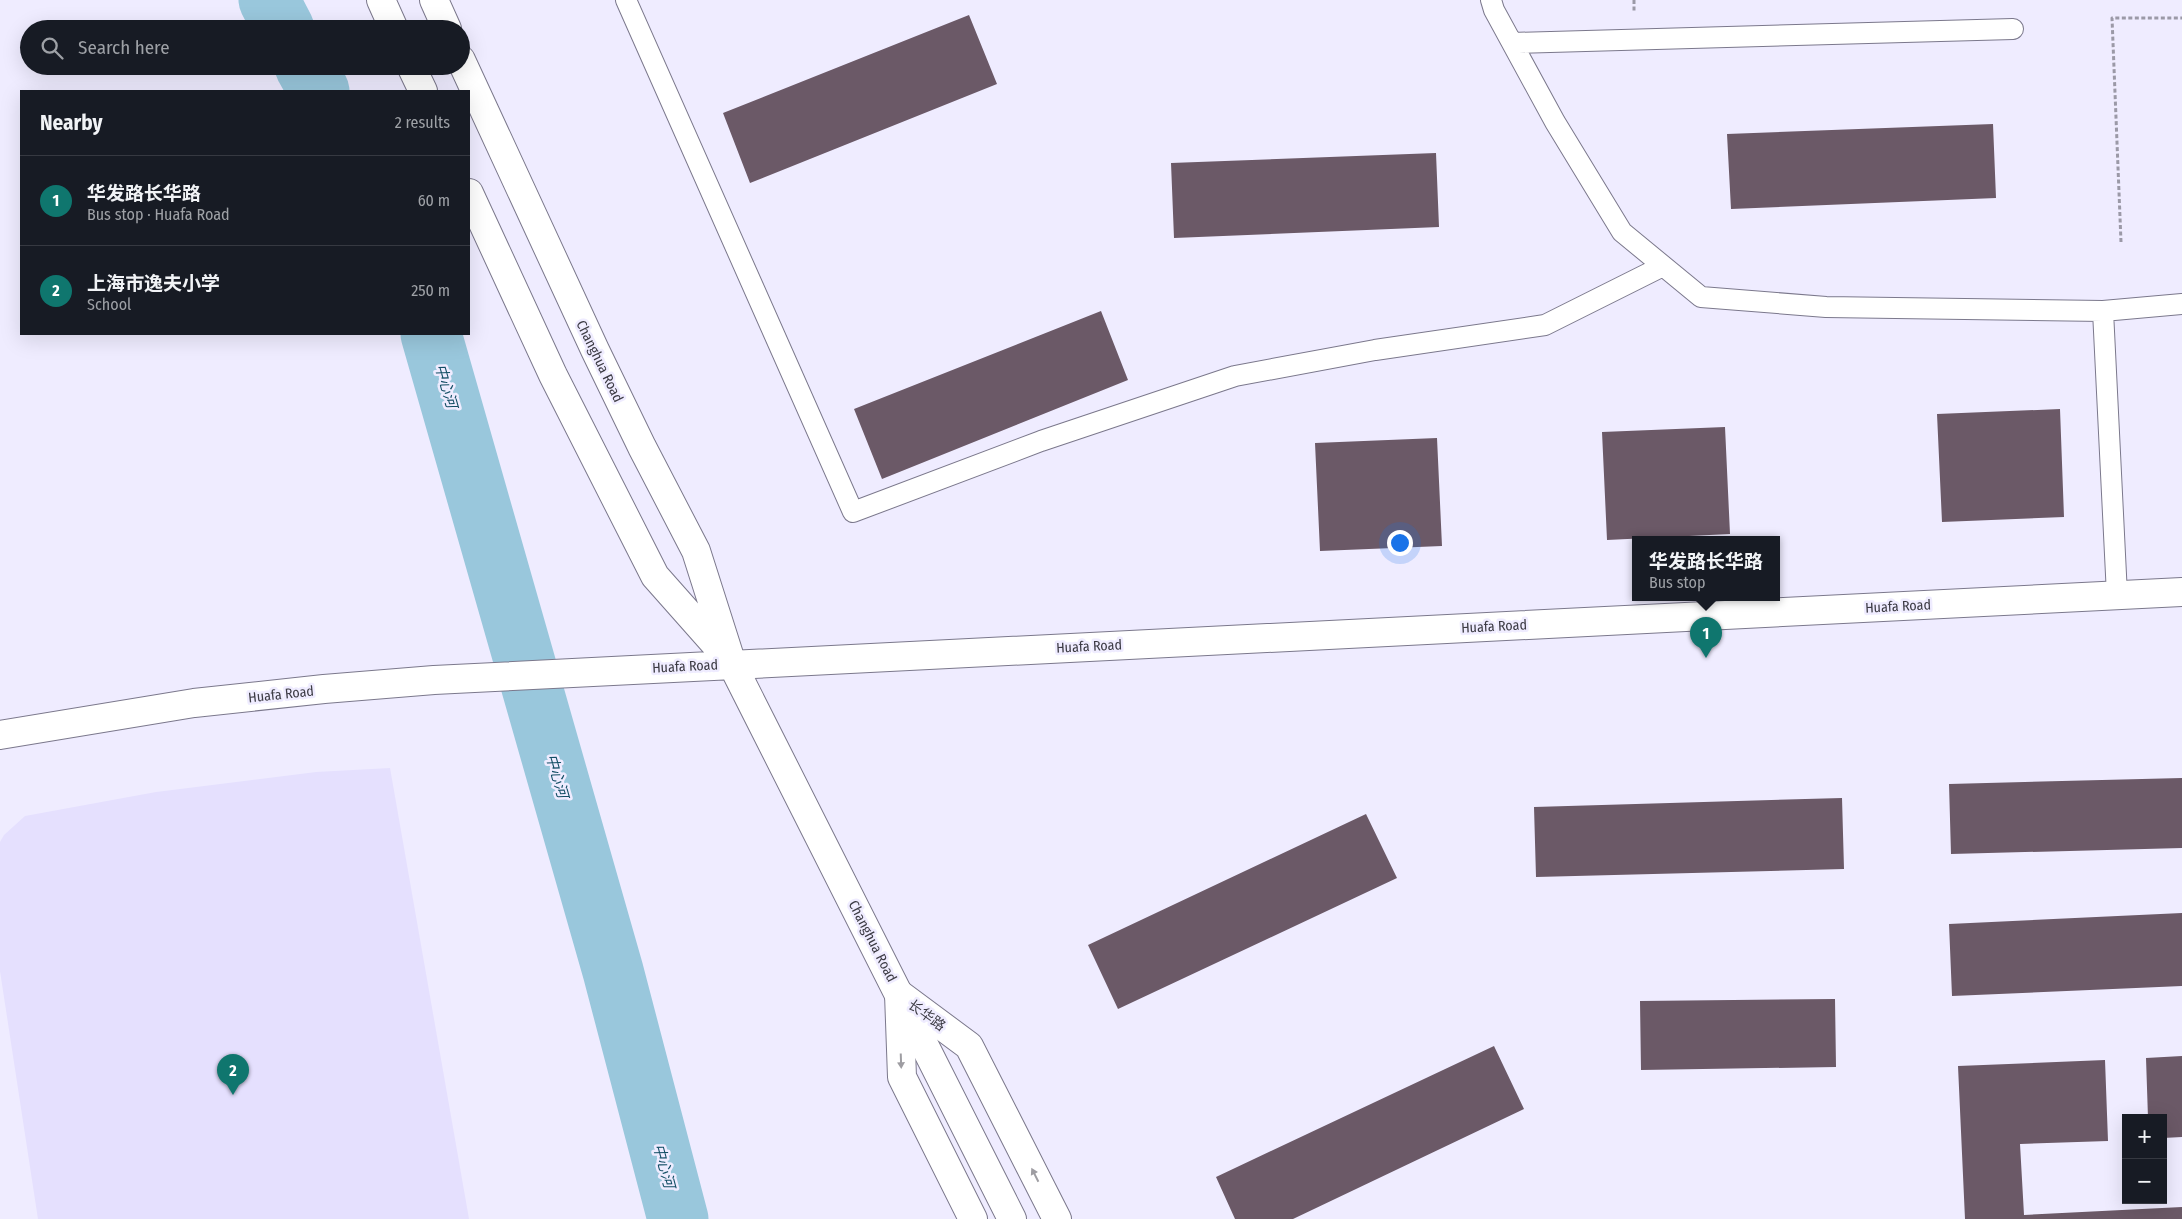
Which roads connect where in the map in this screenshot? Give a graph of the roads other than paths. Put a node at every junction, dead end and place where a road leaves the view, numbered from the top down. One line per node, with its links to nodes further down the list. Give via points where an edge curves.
1 (381, 0): 5 (street)
2 (434, 0): 6 (street)
3 (626, 0): 13 (lane, via 853,512 1041,441 1234,376 1375,350 1545,325)
4 (1492, 0): 8 (lane)
5 (390, 20)
6 (443, 20)
7 (2013, 29): 8 (lane)
8 (1512, 43): 13 (lane, via 1555,122 1622,232)
9 (415, 75): 11 (street)
10 (468, 75): 18 (street, Changhua Road, via 595,350 696,551)
11 (423, 90)
12 (470, 195): 18 (street, Changhua Road, via 553,375 655,576)
13 (1663, 266): 15 (lane, via 1701,297 1826,308)
14 (2182, 304): 15 (lane)
15 (2103, 311): 17 (lane)
16 (2182, 592): 17 (street, Huafa Road)
17 (2116, 595): 18 (street, Huafa Road)
18 (732, 664): 19 (street, Huafa Road, via 324,689 194,703); 20 (street, Changhua Road)
19 (0, 735)
20 (899, 994): 21 (street, 长华路, one-way to 21, via 902,1077); 22 (street, Changhua Road); 23 (street, 长华路, one-way to 20, via 969,1046)
21 (973, 1219)
22 (1012, 1219)
23 (1057, 1219)

